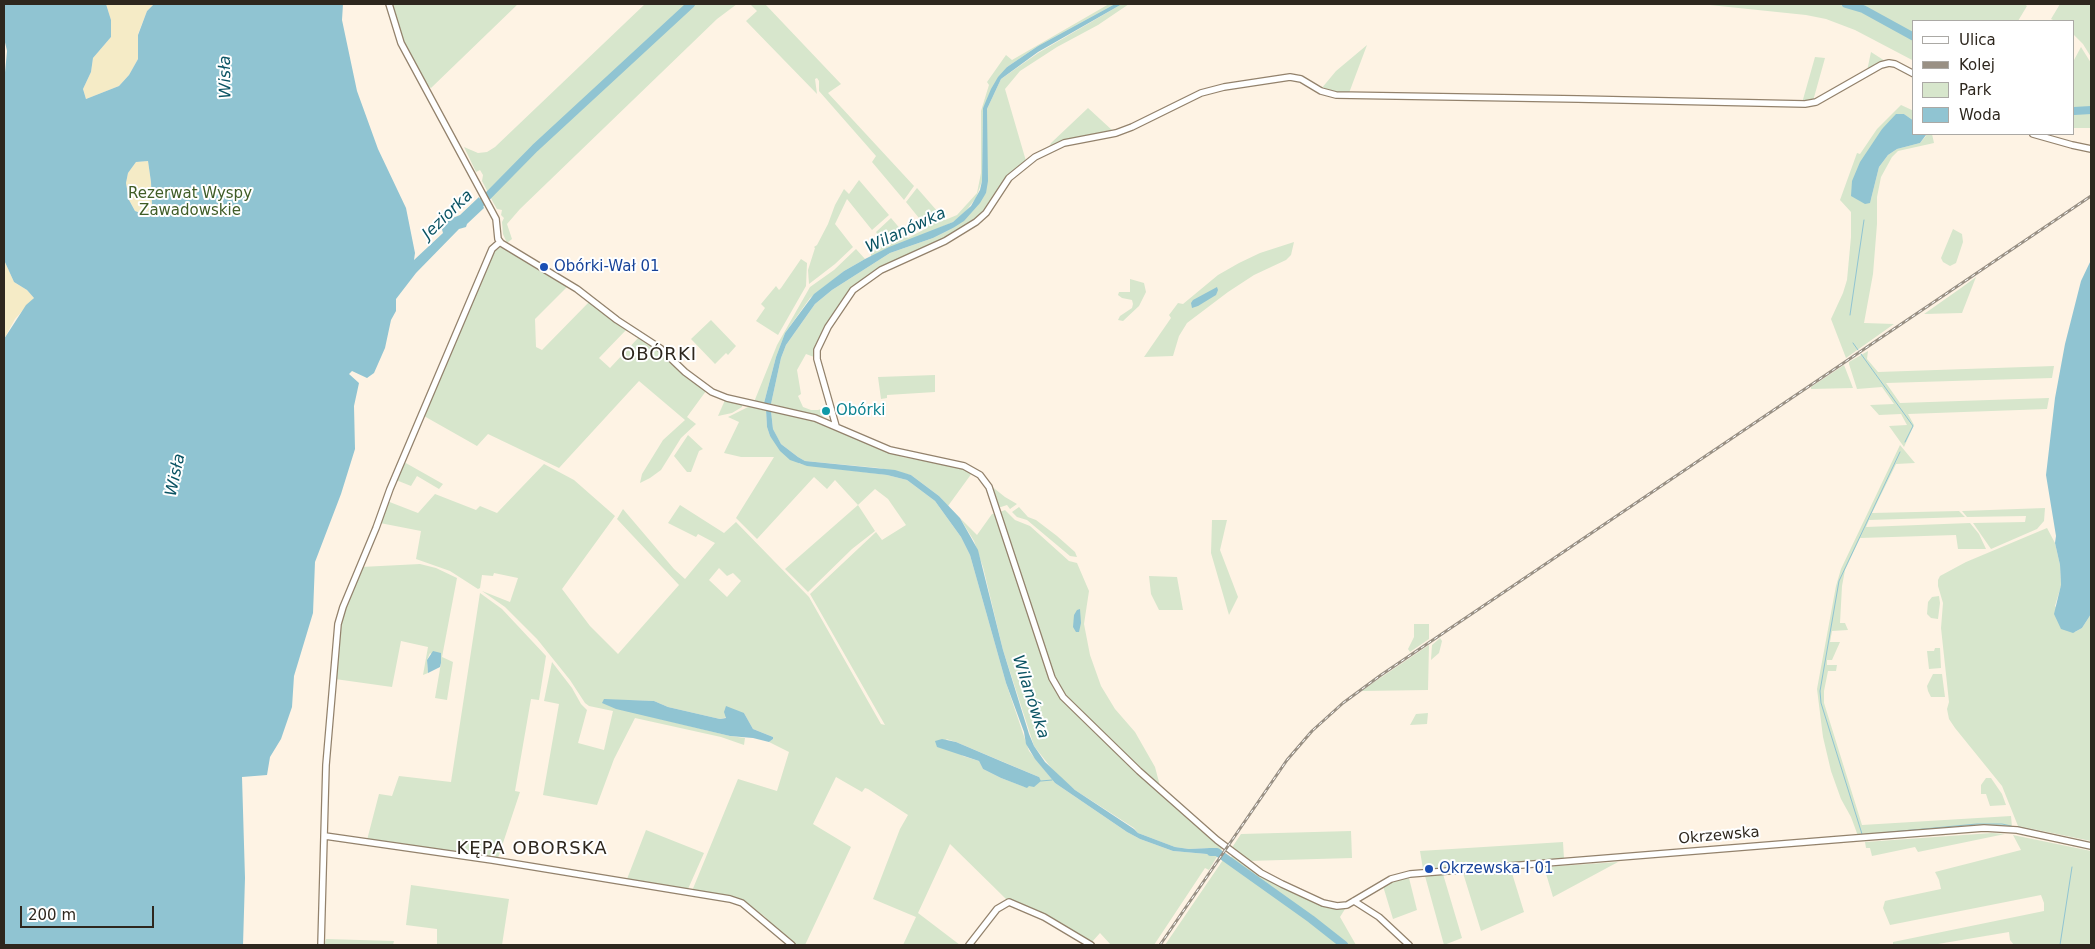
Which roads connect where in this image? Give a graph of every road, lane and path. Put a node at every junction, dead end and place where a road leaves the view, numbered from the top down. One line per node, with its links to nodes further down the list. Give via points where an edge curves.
1 (390, 4): 5 (street, via 401,43 498,224)
2 (1912, 73): 6 (street, via 1889,62 1816,102 1805,104 1336,95 1321,91 1301,78 1290,77 1201,93 1132,127 1064,143 1035,156 1009,178 976,222 945,241 881,270 853,290 817,350)
3 (2037, 135): 4 (street)
4 (2091, 149)
5 (500, 242): 6 (street, via 588,296 660,348 712,392); 7 (street, via 492,249 343,608 336,639 329,719)
6 (836, 426): 9 (street, via 890,450 964,466 980,475 989,487 1052,678 1063,697 1139,771 1222,844 1261,873 1328,905 1343,906)
7 (324, 836): 10 (street); 11 (street, via 730,899 749,909)
8 (2091, 846): 9 (street, Okrzewska, via 2018,830 1984,828 1429,872 1390,880)
9 (1354, 901): 14 (street, via 1379,917)
10 (321, 945)
11 (792, 945)
12 (969, 945): 13 (street, via 996,909 1009,902 1044,917)
13 (1091, 945)
14 (1409, 945)

